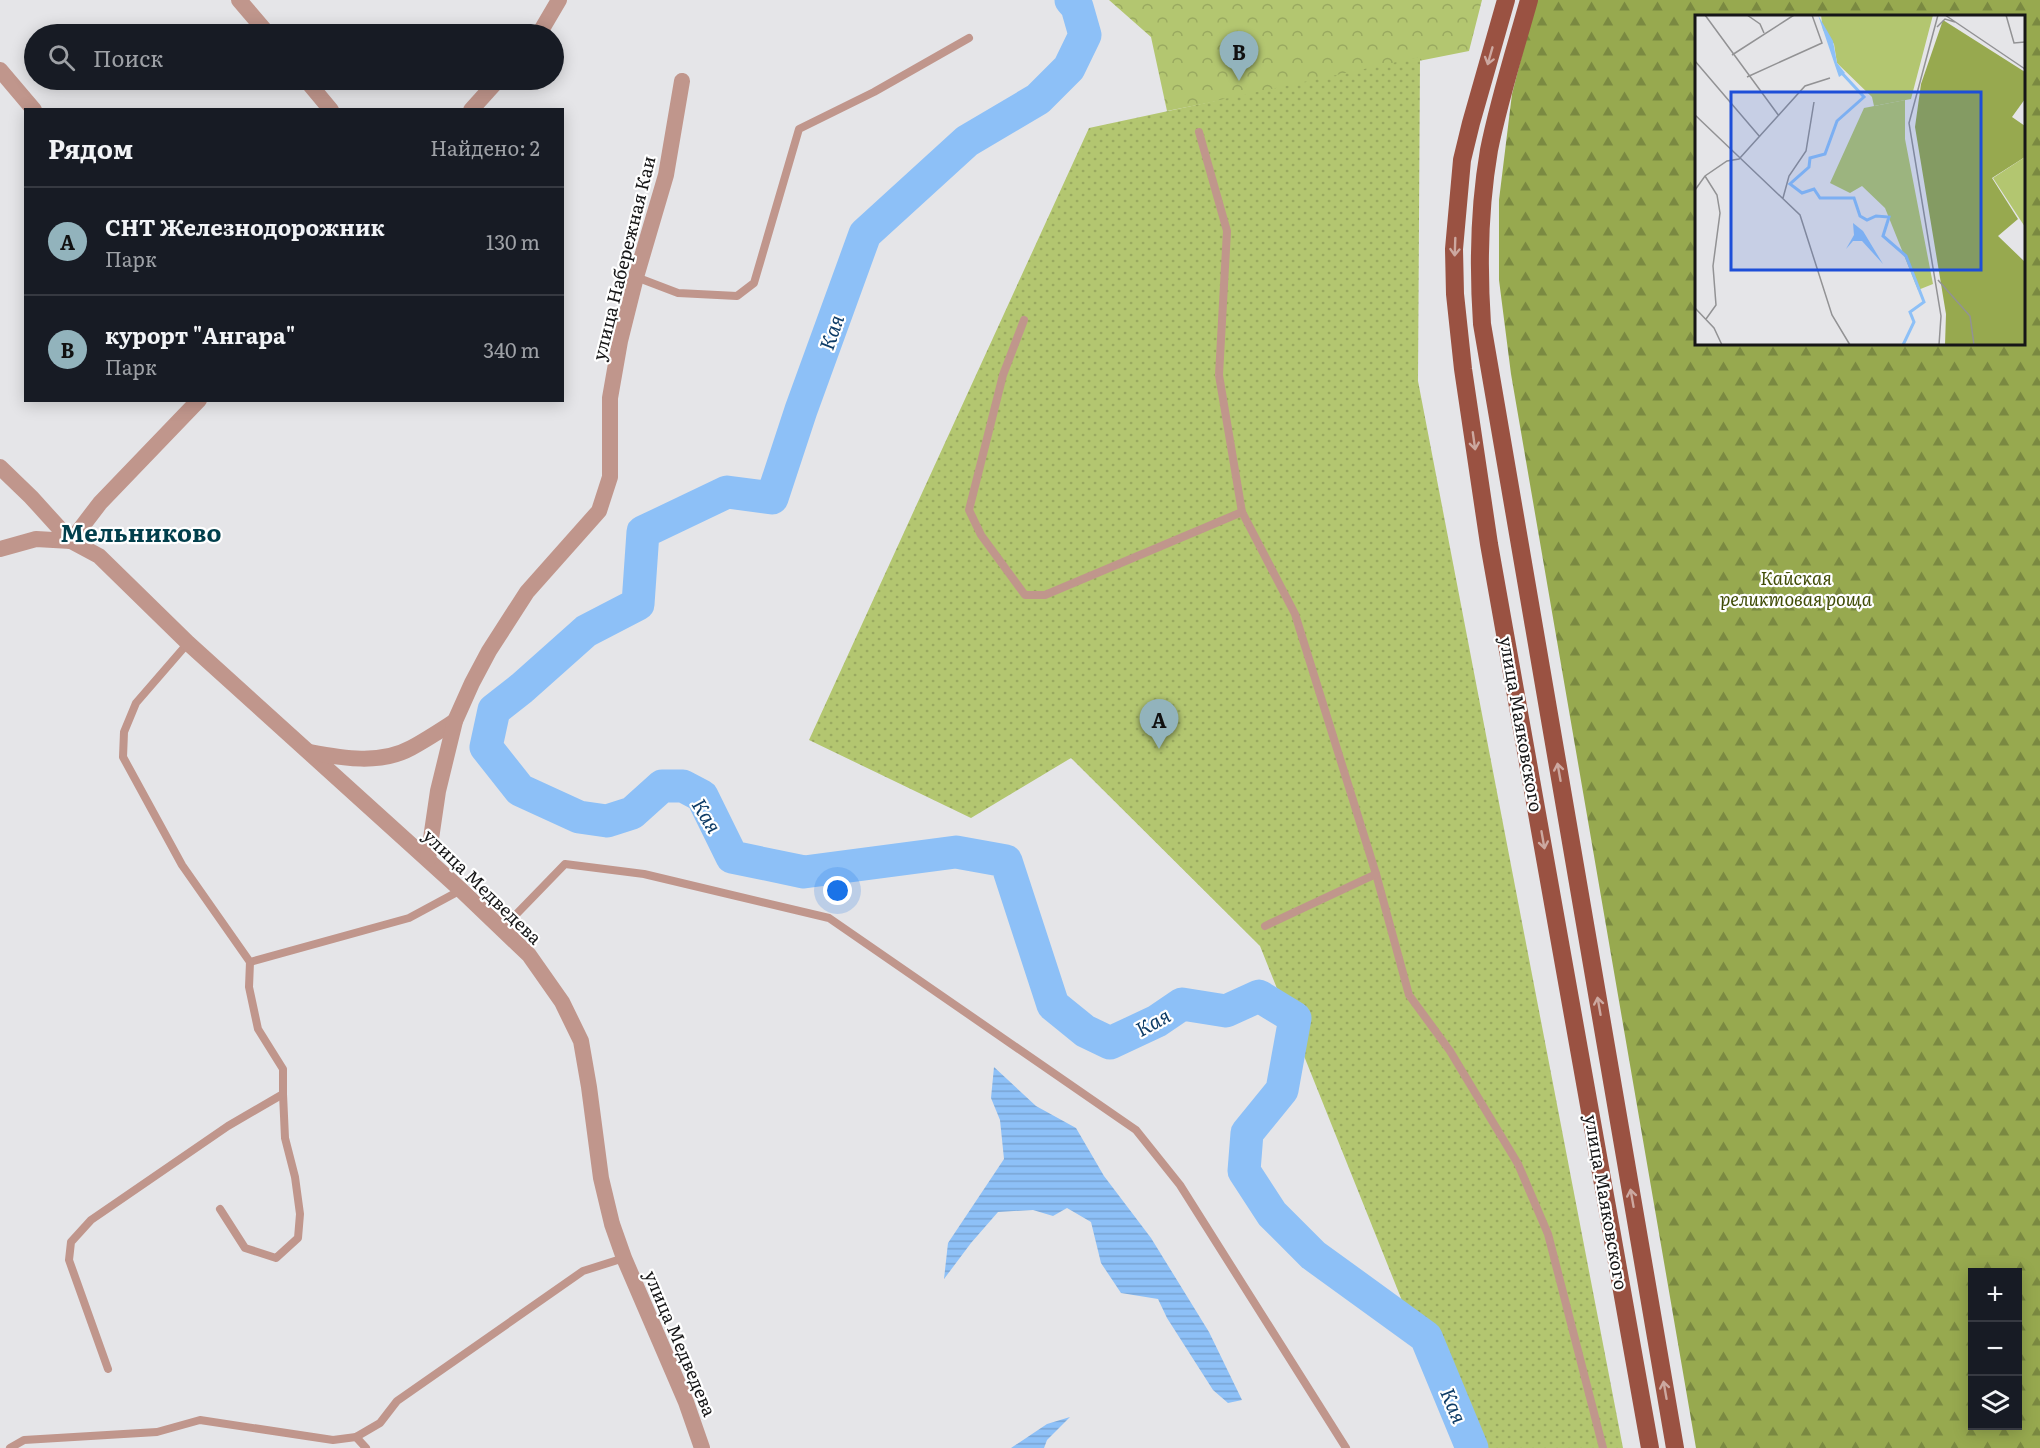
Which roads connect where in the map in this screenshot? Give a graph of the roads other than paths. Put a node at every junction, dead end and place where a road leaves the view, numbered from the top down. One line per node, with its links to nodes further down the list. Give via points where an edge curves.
1 (239, 0): 5 (street)
2 (559, 0): 6 (street)
3 (1506, 0): 42 (main road, улица Маяковского, one-way to 42, via 1462,160 1454,249 1455,294 1489,544)
4 (1529, 0): 43 (main road, улица Маяковского, one-way to 4, via 1482,324 1479,232 1489,149)
5 (259, 24)
6 (545, 24)
7 (969, 38): 16 (lane, via 799,129 754,283 737,296 678,293)
8 (0, 70): 12 (street)
9 (682, 81): 16 (street, улица Набережная Каи, via 666,176)
10 (314, 90): 13 (street)
11 (489, 90): 14 (street)
12 (32, 108)
13 (329, 108)
14 (473, 108)
15 (1199, 132): 20 (lane, via 1227,231 1219,375)
16 (636, 277): 24 (street, улица Набережная Каи, via 610,398 610,477 599,511 527,592 489,651)
17 (1024, 320): 20 (lane, via 1003,375 969,510 981,535 1025,595 1045,595)
18 (197, 402): 21 (street, via 100,503)
19 (0, 467): 21 (street)
20 (1242, 512): 27 (lane, via 1295,614)
21 (71, 541): 22 (street, via 36,539); 23 (street, улица Медведева, via 99,556)
22 (0, 549)
23 (188, 643): 25 (street, улица Медведева); 31 (lane, via 136,704 124,732 123,757 183,865)
24 (455, 722): 25 (street, via 409,750 375,759); 26 (street, улица Набережная Каи, via 438,791)
25 (309, 752): 26 (street, улица Медведева)
26 (428, 859): 28 (street, улица Медведева)
27 (1376, 874): 29 (lane); 41 (lane, via 1409,995 1450,1051 1518,1164 1548,1234)
28 (461, 890): 30 (street, улица Медведева); 31 (lane, via 409,918)
29 (1265, 926)
30 (502, 930): 34 (street, улица Медведева, via 529,955 562,1002 581,1041 601,1178); 40 (lane, via 565,864 644,873 829,918 1136,1130 1180,1185)
31 (250, 962): 32 (lane, via 249,987 258,1029 283,1069)
32 (283, 1094): 33 (lane, via 285,1138 300,1214 298,1238 276,1258 245,1248); 35 (lane, via 228,1126 91,1220 71,1242 69,1260)
33 (220, 1209)
34 (624, 1258): 36 (lane, via 583,1271 398,1401 380,1423); 39 (street, улица Медведева)
35 (108, 1369)
36 (356, 1437): 37 (lane, via 333,1440 200,1420 157,1432 24,1440); 38 (lane)
37 (10, 1448)
38 (366, 1448)
39 (702, 1448)
40 (1346, 1448)
41 (1603, 1448)
42 (1650, 1448)
43 (1675, 1448)

